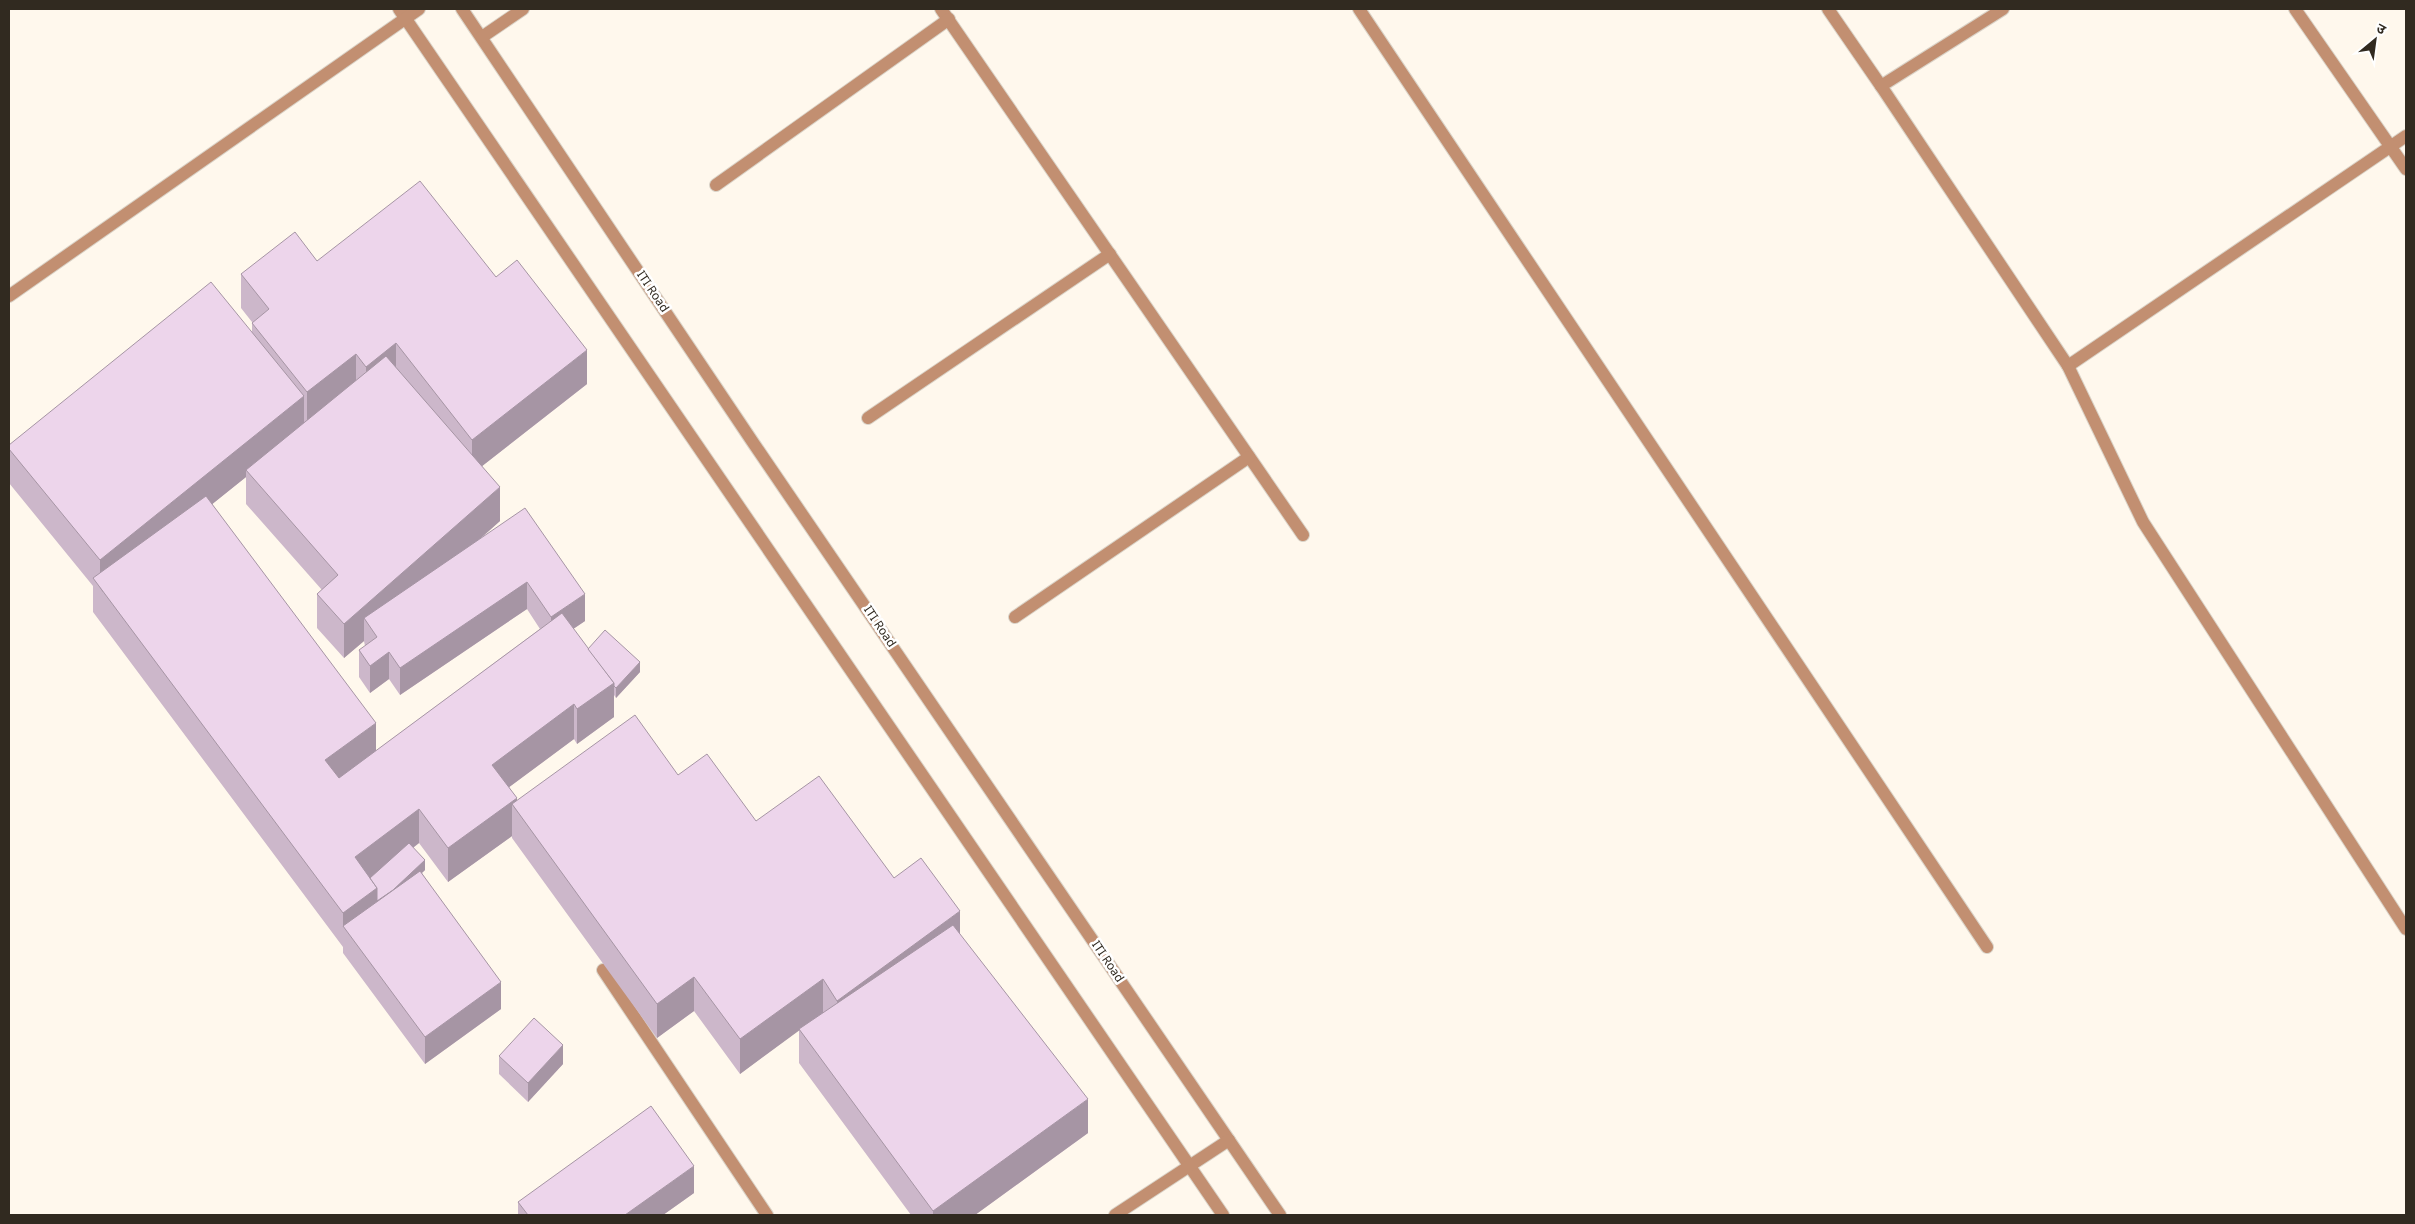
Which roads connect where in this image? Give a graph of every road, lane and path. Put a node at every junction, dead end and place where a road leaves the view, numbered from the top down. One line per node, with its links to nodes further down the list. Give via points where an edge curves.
1 (419, 9): 8 (street)
2 (462, 9): 10 (street, ITI Road)
3 (523, 9): 10 (street)
4 (1359, 9): 24 (street)
5 (1828, 9): 11 (street)
6 (2003, 9): 11 (street)
7 (2295, 9): 13 (street)
8 (402, 14): 17 (street); 27 (street)
9 (945, 14): 15 (street); 16 (street)
10 (482, 36): 26 (street, ITI Road, via 754,444)
11 (1881, 86): 18 (street)
12 (2406, 136): 13 (street)
13 (2390, 146): 14 (street); 18 (street)
14 (2406, 169)
15 (716, 185)
16 (1110, 254): 19 (street); 20 (street)
17 (9, 296)
18 (2068, 366): 23 (street, via 2144,522)
19 (868, 418)
20 (1250, 457): 21 (street); 22 (street)
21 (1303, 535)
22 (1015, 616)
23 (2406, 929)
24 (1986, 947)
25 (603, 970): 28 (street)
26 (1229, 1140): 27 (street); 31 (street, ITI Road)
27 (1190, 1166): 29 (street); 30 (street)
28 (767, 1215)
29 (1115, 1215)
30 (1223, 1215)
31 (1280, 1215)

